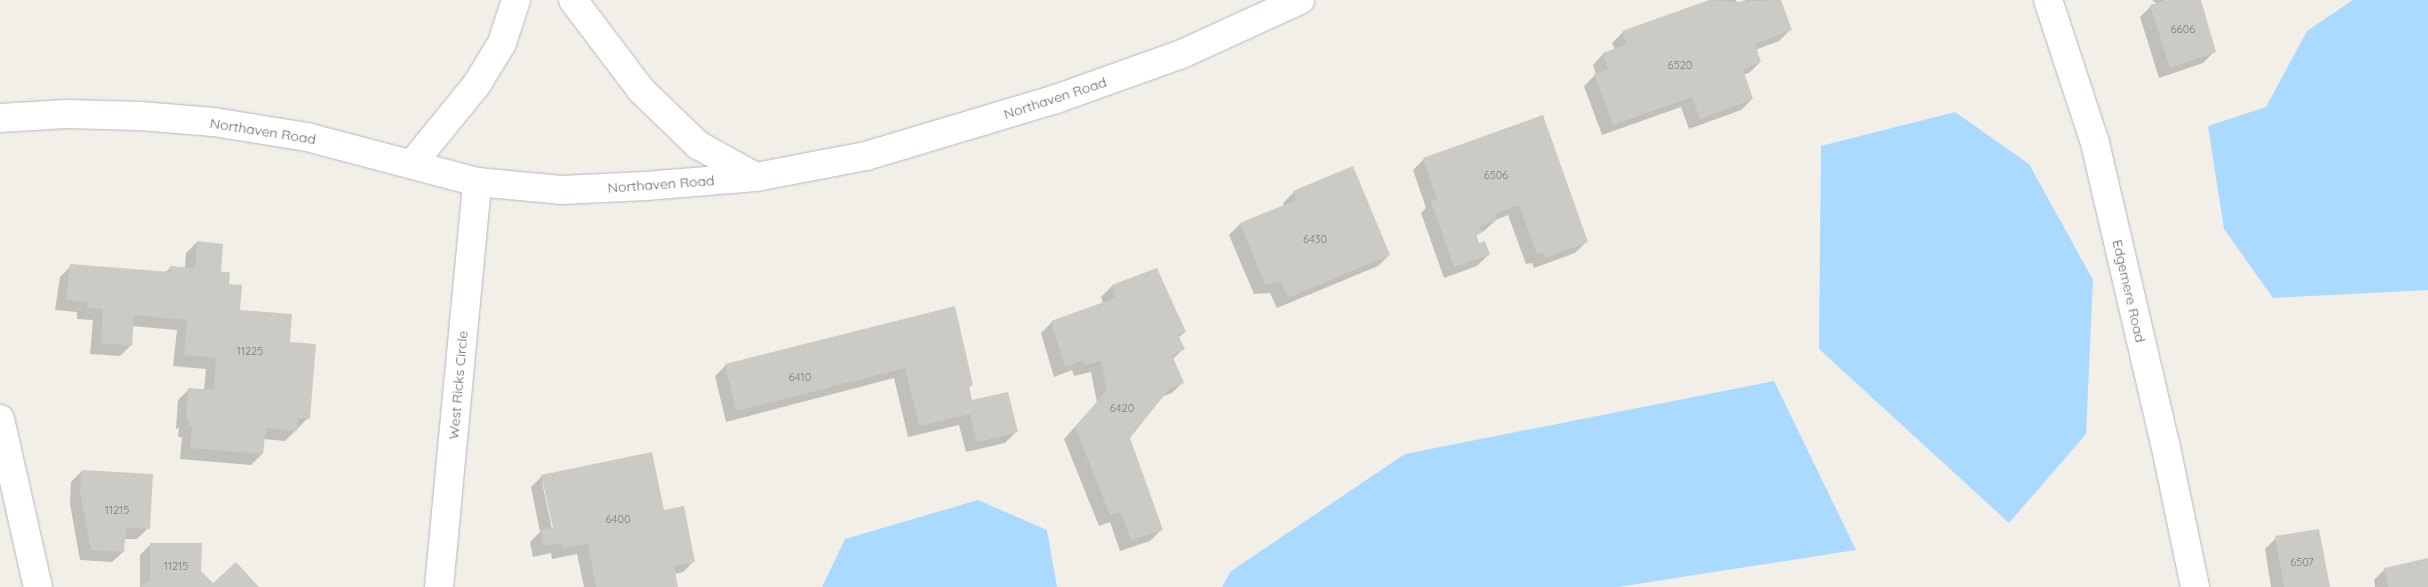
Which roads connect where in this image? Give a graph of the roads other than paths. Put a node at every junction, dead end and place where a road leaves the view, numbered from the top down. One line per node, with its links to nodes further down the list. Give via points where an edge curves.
1 (516, 0): 6 (street, via 502,43 477,84)
2 (573, 0): 7 (street, via 641,90 698,144)
3 (1300, 0): 7 (street, Northaven Road, via 1182,54 1056,98 866,156)
4 (2048, 0): 12 (street, Edgemere Road, via 2095,143)
5 (0, 118): 6 (street, Northaven Road, via 66,114 214,122 307,138)
6 (412, 164): 8 (street, Northaven Road)
7 (756, 177): 8 (street, Northaven Road, via 561,190)
8 (477, 182): 11 (street, West Ricks Circle)
9 (0, 419): 10 (street)
10 (38, 587)
11 (439, 587)
12 (2195, 587)

